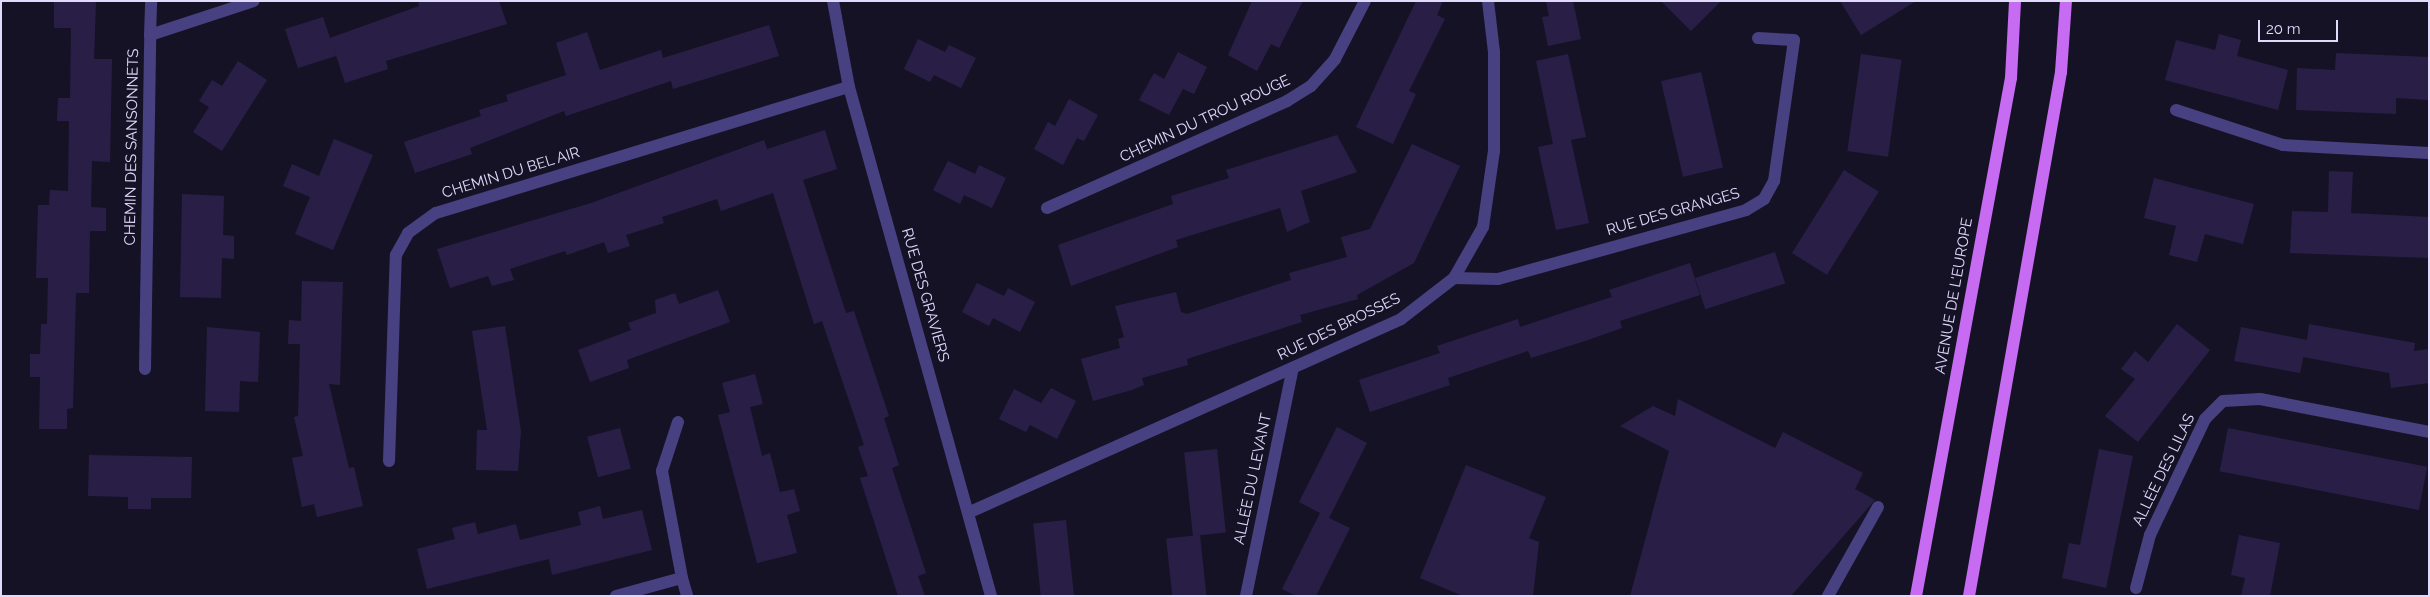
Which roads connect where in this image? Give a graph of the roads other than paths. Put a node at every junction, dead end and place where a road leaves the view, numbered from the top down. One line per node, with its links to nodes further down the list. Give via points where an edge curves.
1 (150, 1): 8 (street)
2 (254, 1): 8 (street, CHEMIN DES SANSONNETS)
3 (833, 1): 10 (street, RUE DES GRAVIERS)
4 (1365, 1): 13 (street, CHEMIN DU TROU ROUGE, via 1335,59 1311,86 1226,130)
5 (1488, 1): 14 (street, RUE DES BROSSES, via 1494,52 1494,151 1483,228)
6 (2014, 1): 29 (main road, AVENUE DE L'EUROPE, via 2011,78)
7 (2066, 1): 30 (main road, via 2061,72)
8 (150, 35): 16 (street, CHEMIN DES SANSONNETS)
9 (1758, 38): 14 (street, RUE DES GRANGES, via 1794,40 1774,181 1764,199 1746,210 1498,279)
10 (849, 87): 19 (street, CHEMIN DU BEL AIR, via 436,213 408,233 396,254); 21 (street, RUE DES GRAVIERS)
11 (2176, 110): 12 (street, via 2283,145)
12 (2429, 153)
13 (1047, 208)
14 (1454, 278): 15 (street, RUE DES BROSSES, via 1401,319)
15 (1293, 368): 21 (street, RUE DES BROSSES); 27 (street, ALLÉE DU LEVANT)
16 (145, 369)
17 (678, 422): 22 (street, via 662,470)
18 (2429, 432): 23 (street, ALLÉE DES LILAS, via 2260,398 2223,401 2205,419 2150,534)
19 (389, 461)
20 (1878, 507): 28 (street)
21 (970, 512): 26 (street, RUE DES GRAVIERS)
22 (682, 578): 24 (street); 25 (street)
23 (2136, 588)
24 (616, 596)
25 (687, 596)
26 (990, 596)
27 (1246, 596)
28 (1828, 596)
29 (1916, 596)
30 (1969, 596)

